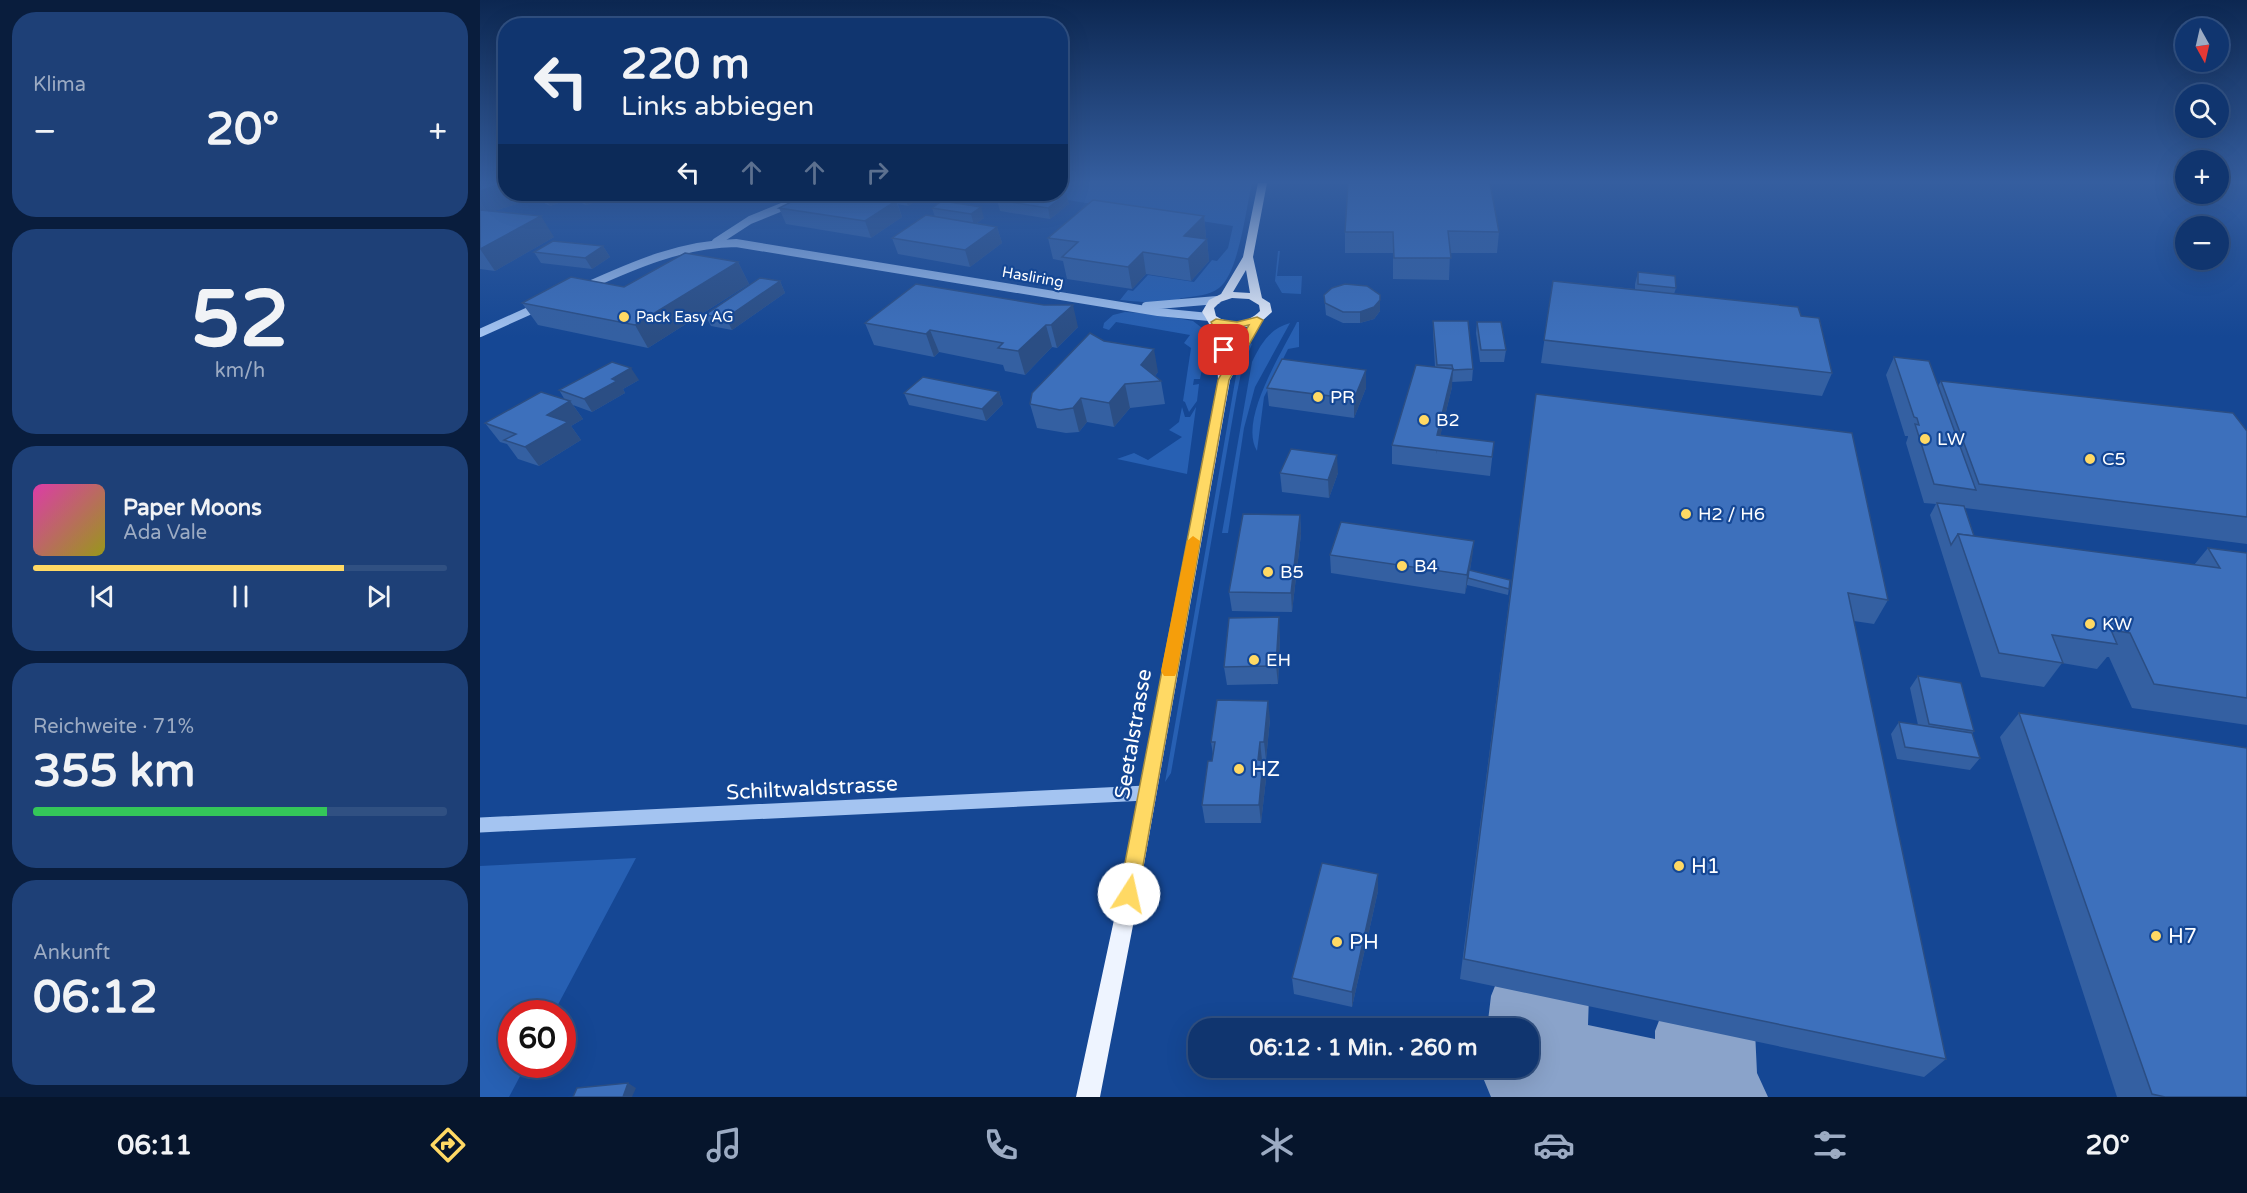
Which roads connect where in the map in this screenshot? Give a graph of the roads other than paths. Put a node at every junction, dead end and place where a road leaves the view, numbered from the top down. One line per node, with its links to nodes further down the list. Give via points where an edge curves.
1 (726, 234): 3 (street)
2 (1253, 234): 4 (main road)
3 (716, 242): 5 (street, via 674,251); 9 (street, Hasliring, via 756,245)
4 (1248, 257): 6 (main road); 7 (main road)
5 (572, 292)
6 (1221, 298): 7 (main road); 9 (street, Hasliring); 10 (main road, via 1208,308)
7 (1257, 298): 11 (main road, via 1267,309)
8 (545, 304): 12 (street)
9 (1131, 307): 10 (street, Hasliring)
10 (1213, 319): 11 (main road, via 1237,325); 13 (main road, Seetalstrasse, via 1223,339)
11 (1257, 320): 13 (main road, Seetalstrasse)
12 (480, 333)
13 (1224, 380): 14 (main road, Seetalstrasse)
14 (1146, 793): 15 (street, Schiltwaldstrasse); 16 (main road, Seetalstrasse)
15 (480, 825)
16 (1088, 1097)

